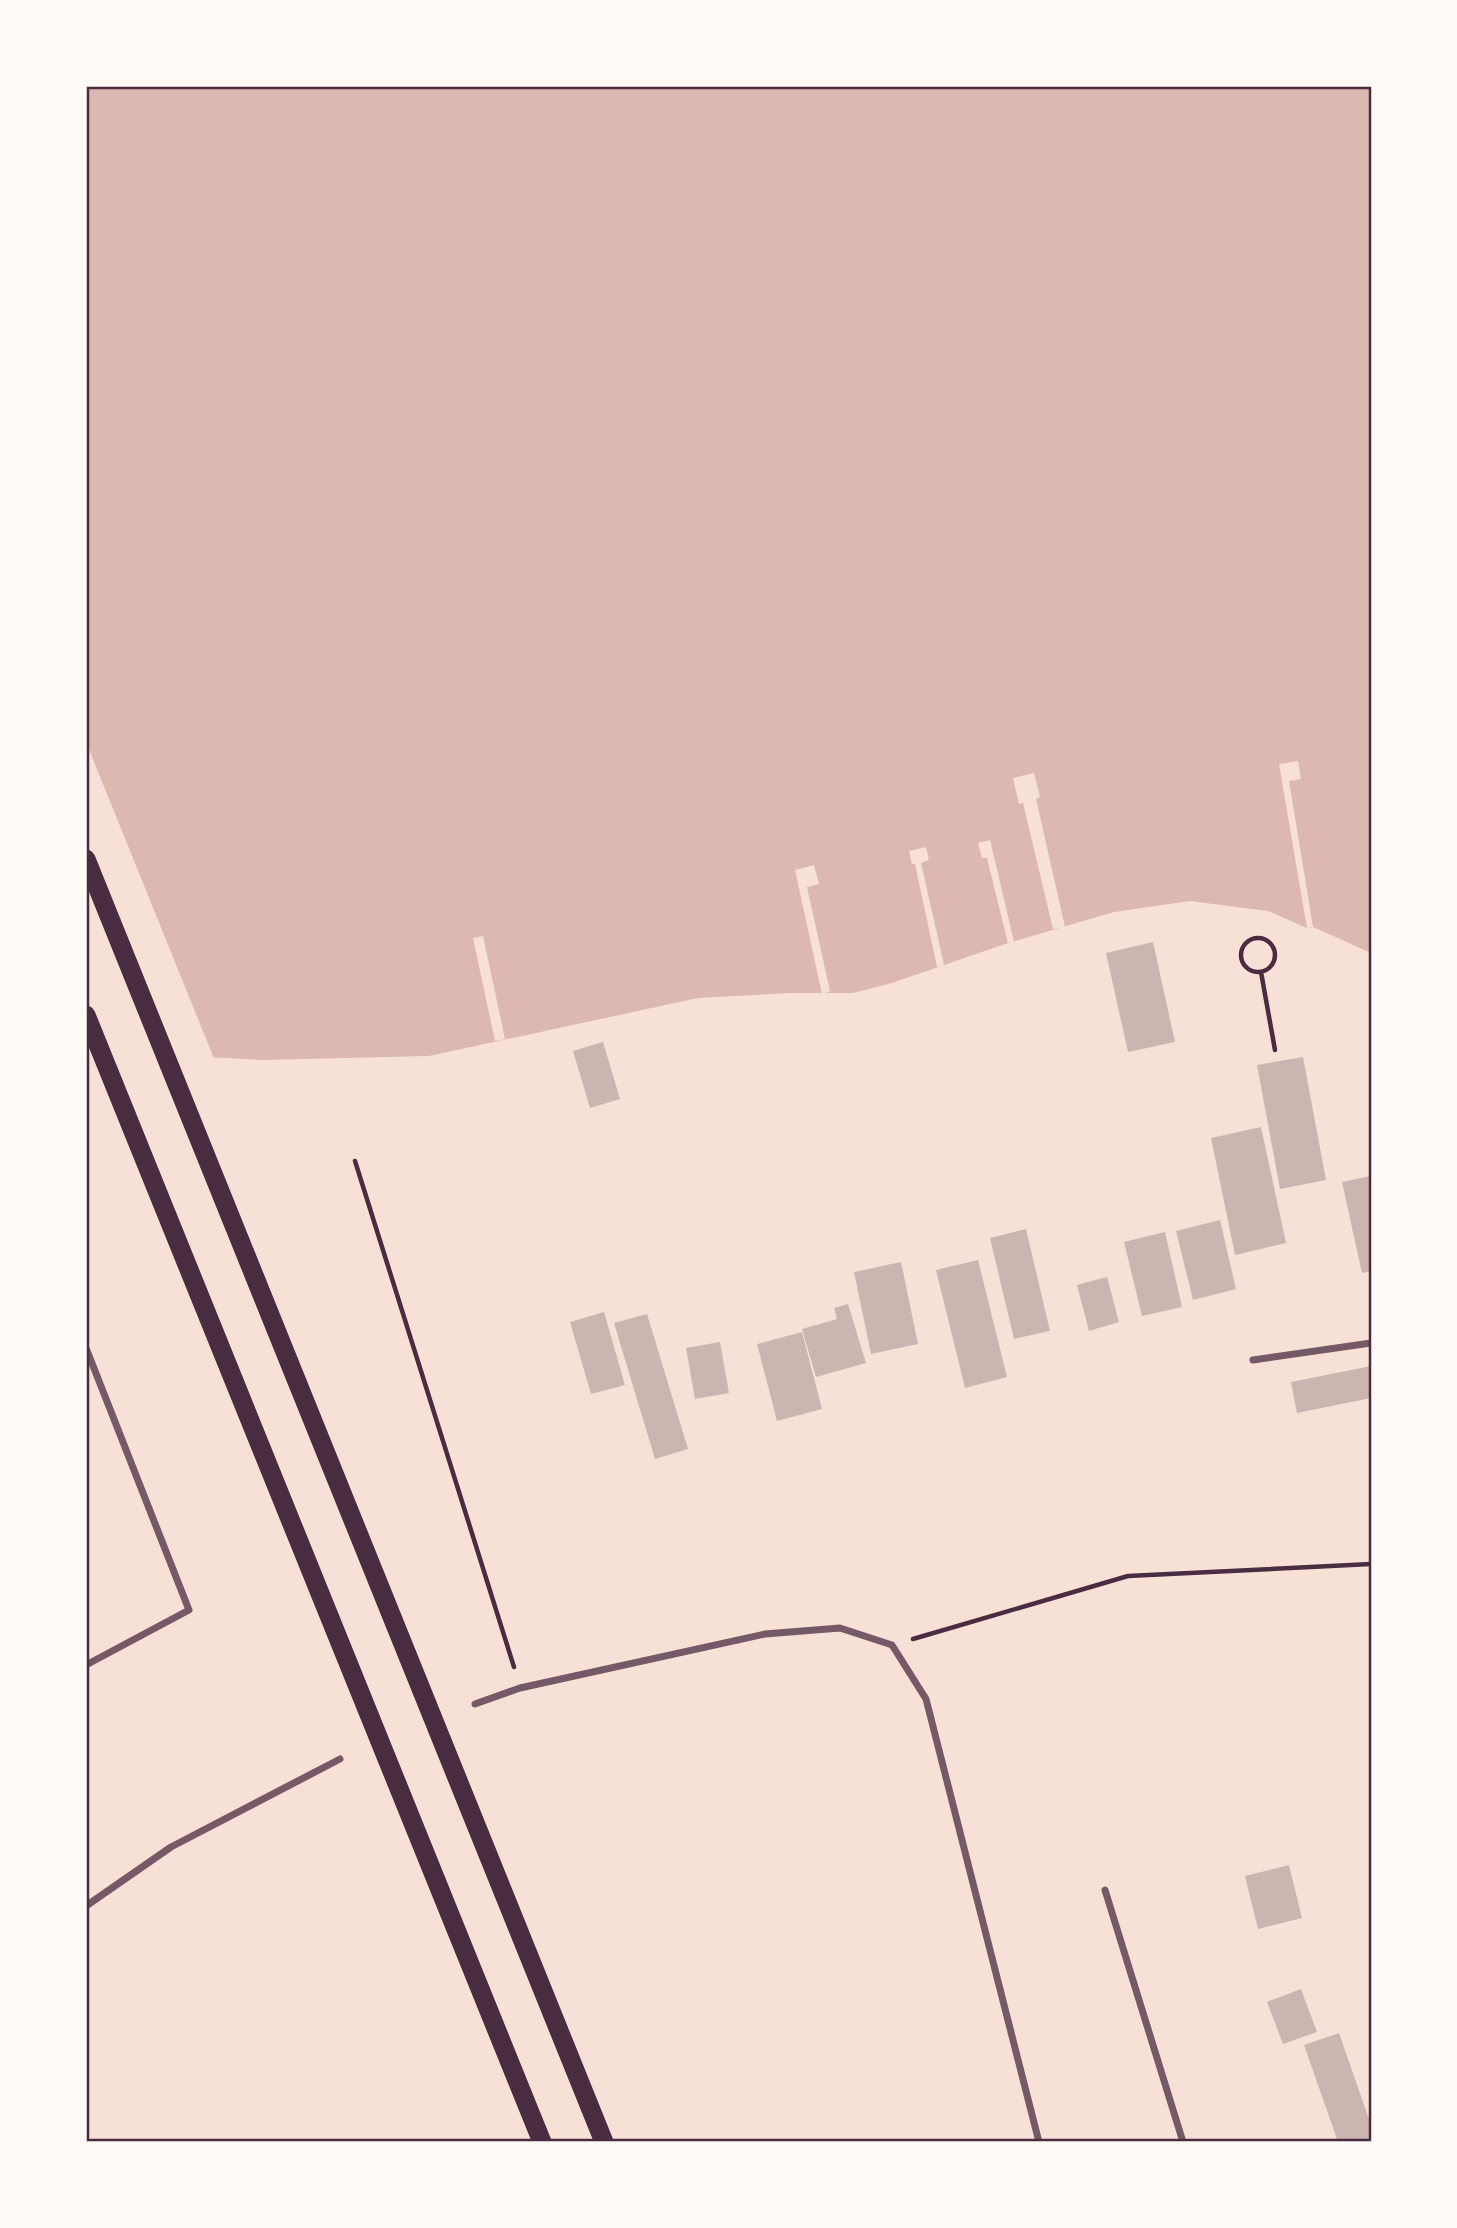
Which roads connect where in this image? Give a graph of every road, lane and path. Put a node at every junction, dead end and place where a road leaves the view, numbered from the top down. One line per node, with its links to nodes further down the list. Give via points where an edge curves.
1 (86, 859): 18 (highway)
2 (1261, 972): 2 (path, via 1271,967 1275,950 1268,940 1256,937 1242,946 1240,957 1245,967); 4 (path)
3 (86, 1015): 17 (highway)
4 (1275, 1050)
5 (355, 1161): 12 (path)
6 (1371, 1343): 8 (street)
7 (86, 1348): 11 (street, via 189,1610)
8 (1253, 1360)
9 (1371, 1564): 10 (path, via 1128,1576)
10 (892, 1645): 12 (street, via 840,1628 765,1634); 19 (street, via 926,1699)
11 (86, 1665)
12 (520, 1688): 13 (street)
13 (475, 1704)
14 (340, 1759): 16 (street, via 171,1847)
15 (1105, 1890): 20 (street)
16 (86, 1906)
17 (541, 2142)
18 (604, 2142)
19 (1039, 2142)
20 (1183, 2142)

